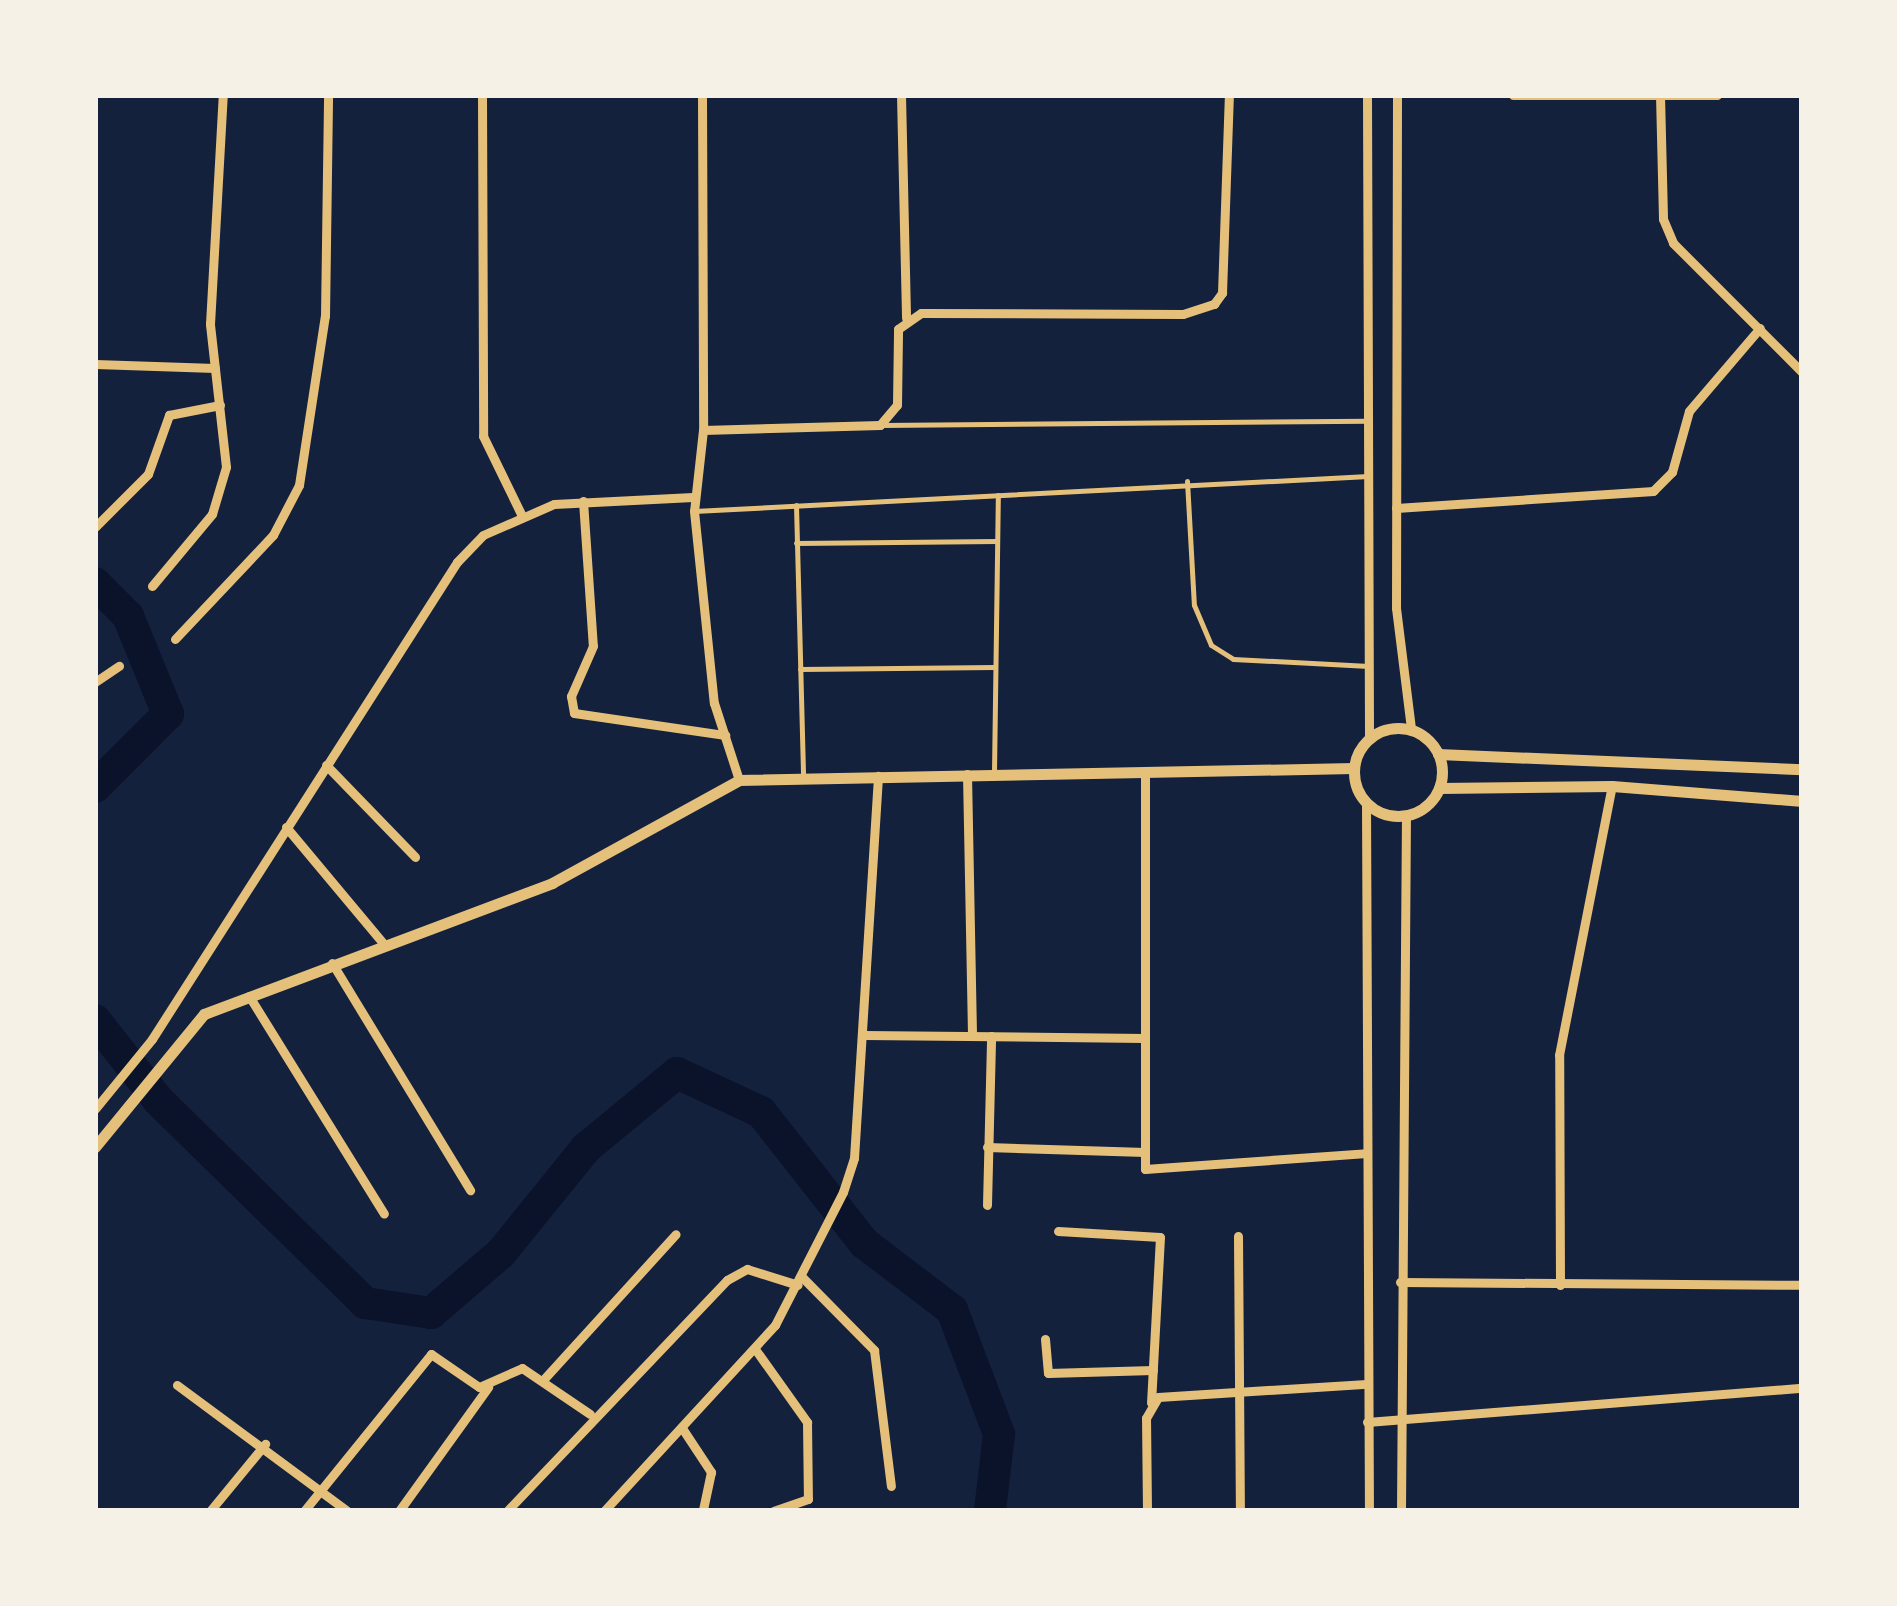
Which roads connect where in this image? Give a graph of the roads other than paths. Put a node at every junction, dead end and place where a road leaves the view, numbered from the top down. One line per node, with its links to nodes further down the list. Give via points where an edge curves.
1 (222, 95): 15 (street)
2 (328, 95): 34 (street, via 325,316 299,485 273,535)
3 (482, 95): 29 (street, via 483,436)
4 (702, 95): 20 (street)
5 (901, 95): 12 (street)
6 (1229, 95): 12 (street, via 1214,304 1183,314)
7 (1367, 95): 18 (street)
8 (1397, 95): 27 (street)
9 (1513, 95): 11 (street)
10 (1718, 95): 11 (street)
11 (1660, 98): 13 (street, via 1662,202 1673,243)
12 (906, 318): 19 (street, via 898,405)
13 (1760, 328): 16 (street); 27 (street, via 1689,411 1672,472 1653,491)
14 (95, 364): 15 (street)
15 (216, 368): 17 (street)
16 (1802, 372)
17 (220, 405): 30 (street, via 169,415 148,474); 33 (street, via 222,492)
18 (1368, 421): 19 (lane); 21 (street)
19 (880, 425): 20 (street)
20 (703, 430): 24 (street)
21 (1368, 476): 22 (lane); 36 (street)
22 (1186, 481): 23 (lane); 36 (lane, via 1194,605 1210,644 1259,663)
23 (998, 495): 26 (lane); 31 (lane)
24 (693, 497): 25 (street); 28 (street)
25 (583, 501): 29 (street); 41 (street, via 593,646 571,696 574,712)
26 (796, 505): 28 (lane); 32 (lane)
27 (1396, 508): 40 (street)
28 (694, 510): 41 (street)
29 (521, 514): 44 (street, via 458,562)
30 (95, 527)
31 (997, 541): 32 (lane); 37 (lane)
32 (796, 543): 38 (lane)
33 (152, 586)
34 (175, 639)
35 (119, 666): 39 (street)
36 (1369, 666): 42 (street)
37 (995, 667): 38 (lane); 50 (lane)
38 (800, 669): 48 (lane)
39 (95, 682)
40 (1411, 730): 42 (street); 43 (street)
41 (724, 735): 52 (street)
42 (1370, 738): 45 (street)
43 (1438, 754): 46 (street); 54 (street)
44 (326, 764): 58 (street); 59 (street)
45 (1354, 768): 47 (street); 56 (street)
46 (1802, 769)
47 (1145, 772): 50 (street); 66 (street)
48 (803, 774): 51 (street); 52 (street)
49 (967, 774): 50 (street); 51 (street); 64 (street)
50 (994, 774)
51 (878, 776): 63 (street)
52 (739, 780): 60 (street, via 567,876)
53 (1612, 786): 54 (street); 55 (street); 80 (street, via 1558,1055)
54 (1439, 788): 57 (street)
55 (1802, 801)
56 (1366, 803): 57 (street); 71 (street)
57 (1406, 816): 79 (street)
58 (286, 826): 60 (street); 67 (street, via 152,1039)
59 (415, 857)
60 (382, 942): 61 (street)
61 (332, 963): 62 (street); 72 (street)
62 (249, 996): 68 (street, via 204,1014); 74 (street)
63 (864, 1035): 64 (street); 78 (street, via 843,1192)
64 (972, 1036): 65 (street)
65 (991, 1036): 66 (street); 69 (street)
66 (1144, 1038): 70 (street)
67 (98, 1106)
68 (95, 1147)
69 (987, 1147): 70 (street); 73 (street)
70 (1144, 1152): 71 (street, via 1145,1169)
71 (1366, 1153): 86 (street)
72 (470, 1190)
73 (987, 1205)
74 (384, 1214)
75 (1058, 1231): 84 (street, via 1160,1237)
76 (676, 1234): 85 (street)
77 (1238, 1236): 90 (street)
78 (800, 1281): 83 (street); 92 (street, via 738,1272); 97 (street, via 874,1350)
79 (1400, 1282): 80 (street); 93 (street)
80 (1560, 1285): 81 (street)
81 (1802, 1285)
82 (1045, 1338): 84 (street, via 1048,1373)
83 (755, 1350): 95 (street); 106 (street, via 808,1422 808,1499)
84 (1153, 1370): 91 (street)
85 (543, 1380): 88 (street, via 511,1368); 92 (street)
86 (1367, 1384): 90 (street); 94 (street)
87 (177, 1385): 96 (street)
88 (488, 1387): 98 (street, via 431,1354); 102 (street, via 470,1424)
89 (1802, 1388): 93 (street)
90 (1239, 1389): 91 (street); 108 (street)
91 (1151, 1403): 107 (street)
92 (590, 1414): 103 (street)
93 (1400, 1419): 94 (street); 110 (street)
94 (1367, 1422): 109 (street)
95 (682, 1428): 104 (street); 105 (street, via 711,1472)
96 (266, 1444): 98 (street); 99 (street)
97 (891, 1486)
98 (322, 1488): 100 (street); 101 (street)
99 (210, 1511)
100 (304, 1511)
101 (347, 1511)
102 (399, 1511)
103 (507, 1511)
104 (604, 1511)
105 (703, 1511)
106 (774, 1511)
107 (1146, 1511)
108 (1240, 1511)
109 (1369, 1511)
110 (1401, 1511)

